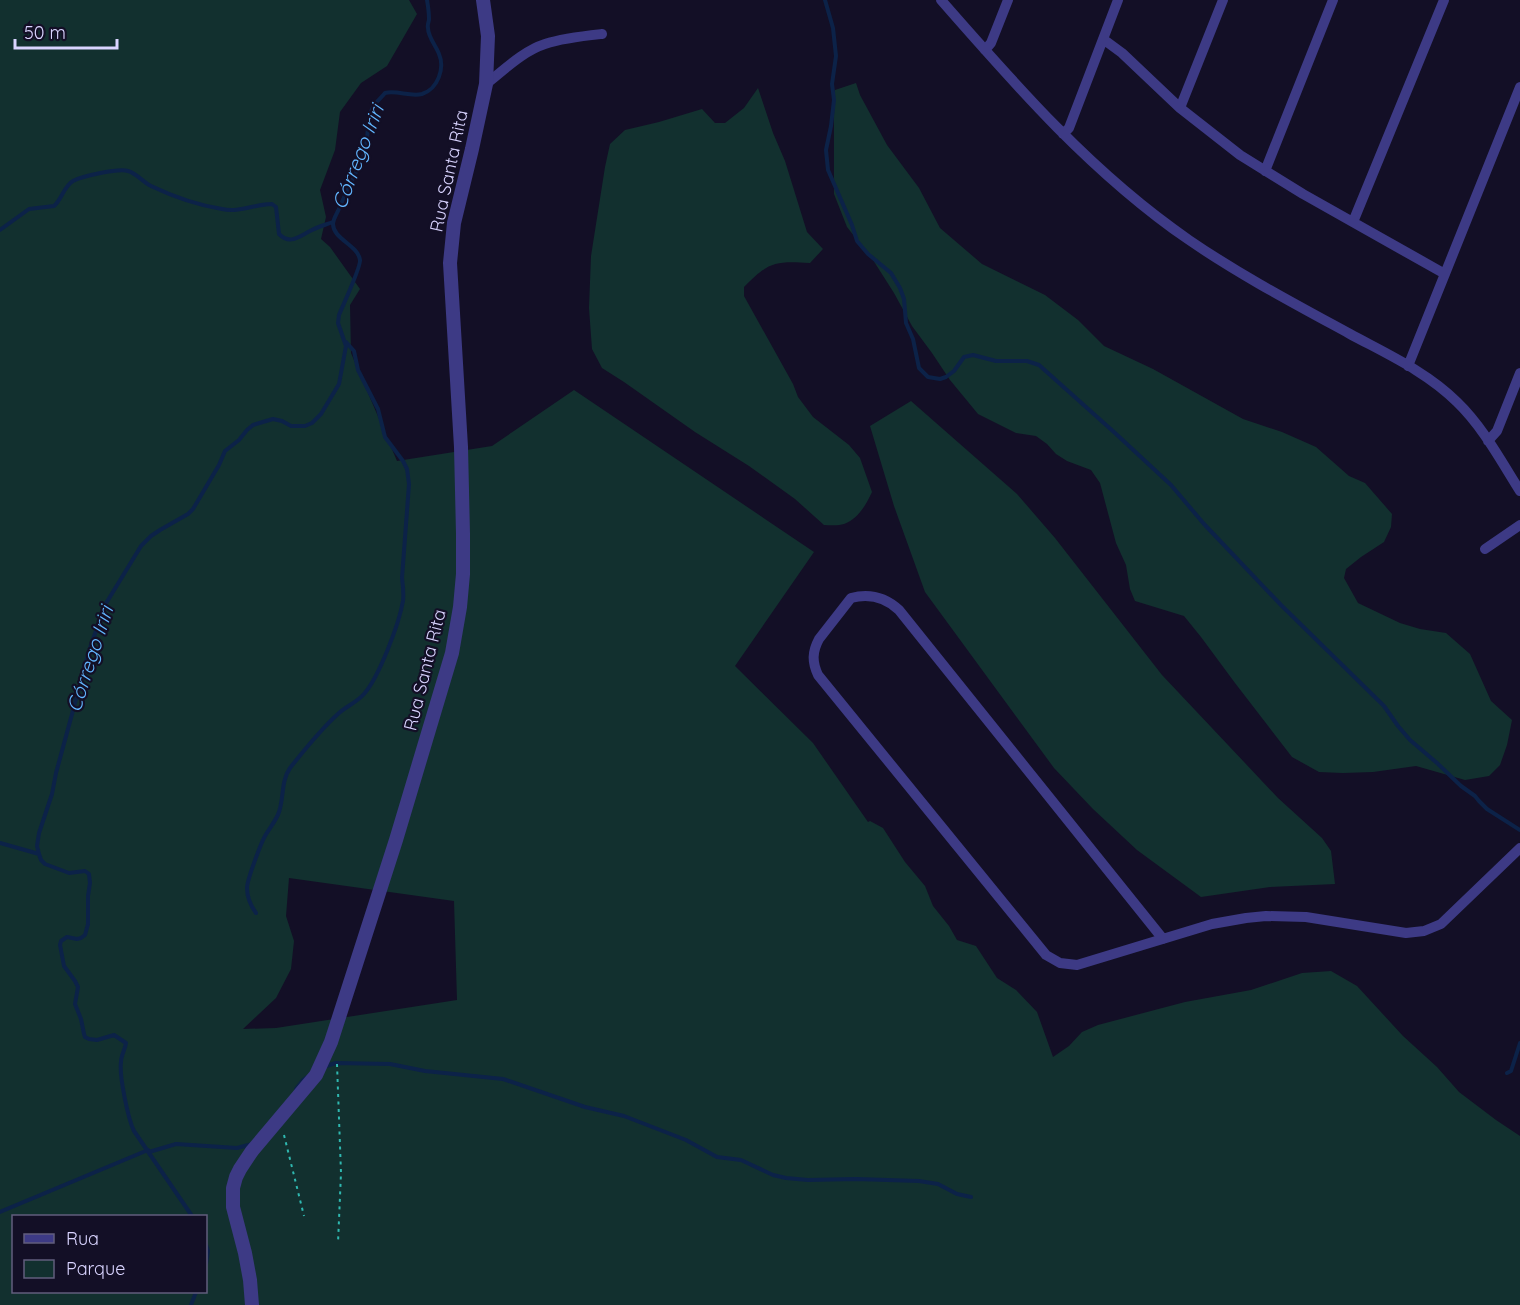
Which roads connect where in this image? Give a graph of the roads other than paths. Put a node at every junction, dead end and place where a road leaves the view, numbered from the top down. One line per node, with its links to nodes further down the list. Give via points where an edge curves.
1 (483, 0): 11 (street, Rua Santa Rita, via 488,36)
2 (941, 0): 10 (street)
3 (1008, 0): 10 (street)
4 (1118, 0): 9 (street)
5 (1223, 0): 13 (street)
6 (1333, 0): 15 (street)
7 (1444, 0): 16 (street)
8 (602, 34): 11 (street, via 544,44)
9 (1103, 39): 13 (street); 14 (street, via 1069,128)
10 (985, 50): 14 (street)
11 (486, 84): 26 (street, Rua Santa Rita, via 451,243 464,534 460,607 452,653 331,1042 316,1075 252,1151 233,1188 233,1207 247,1262)
12 (1520, 87): 17 (street)
13 (1180, 108): 15 (street)
14 (1063, 134): 18 (street, via 1121,187 1206,251)
15 (1265, 171): 16 (street)
16 (1353, 222): 17 (street)
17 (1445, 274): 18 (street)
18 (1408, 366): 20 (street, via 1457,402)
19 (1520, 373): 20 (street, via 1497,431)
20 (1488, 441): 21 (street)
21 (1520, 491)
22 (1520, 525): 23 (street)
23 (1485, 549)
24 (1520, 848): 25 (street, via 1441,924 1424,931 1396,933 1306,917 1266,916 1212,924)
25 (1162, 939): 25 (street, via 1077,965 1060,963 1046,955 818,675 813,661 815,646 851,597 874,596 899,610)
26 (252, 1305)

